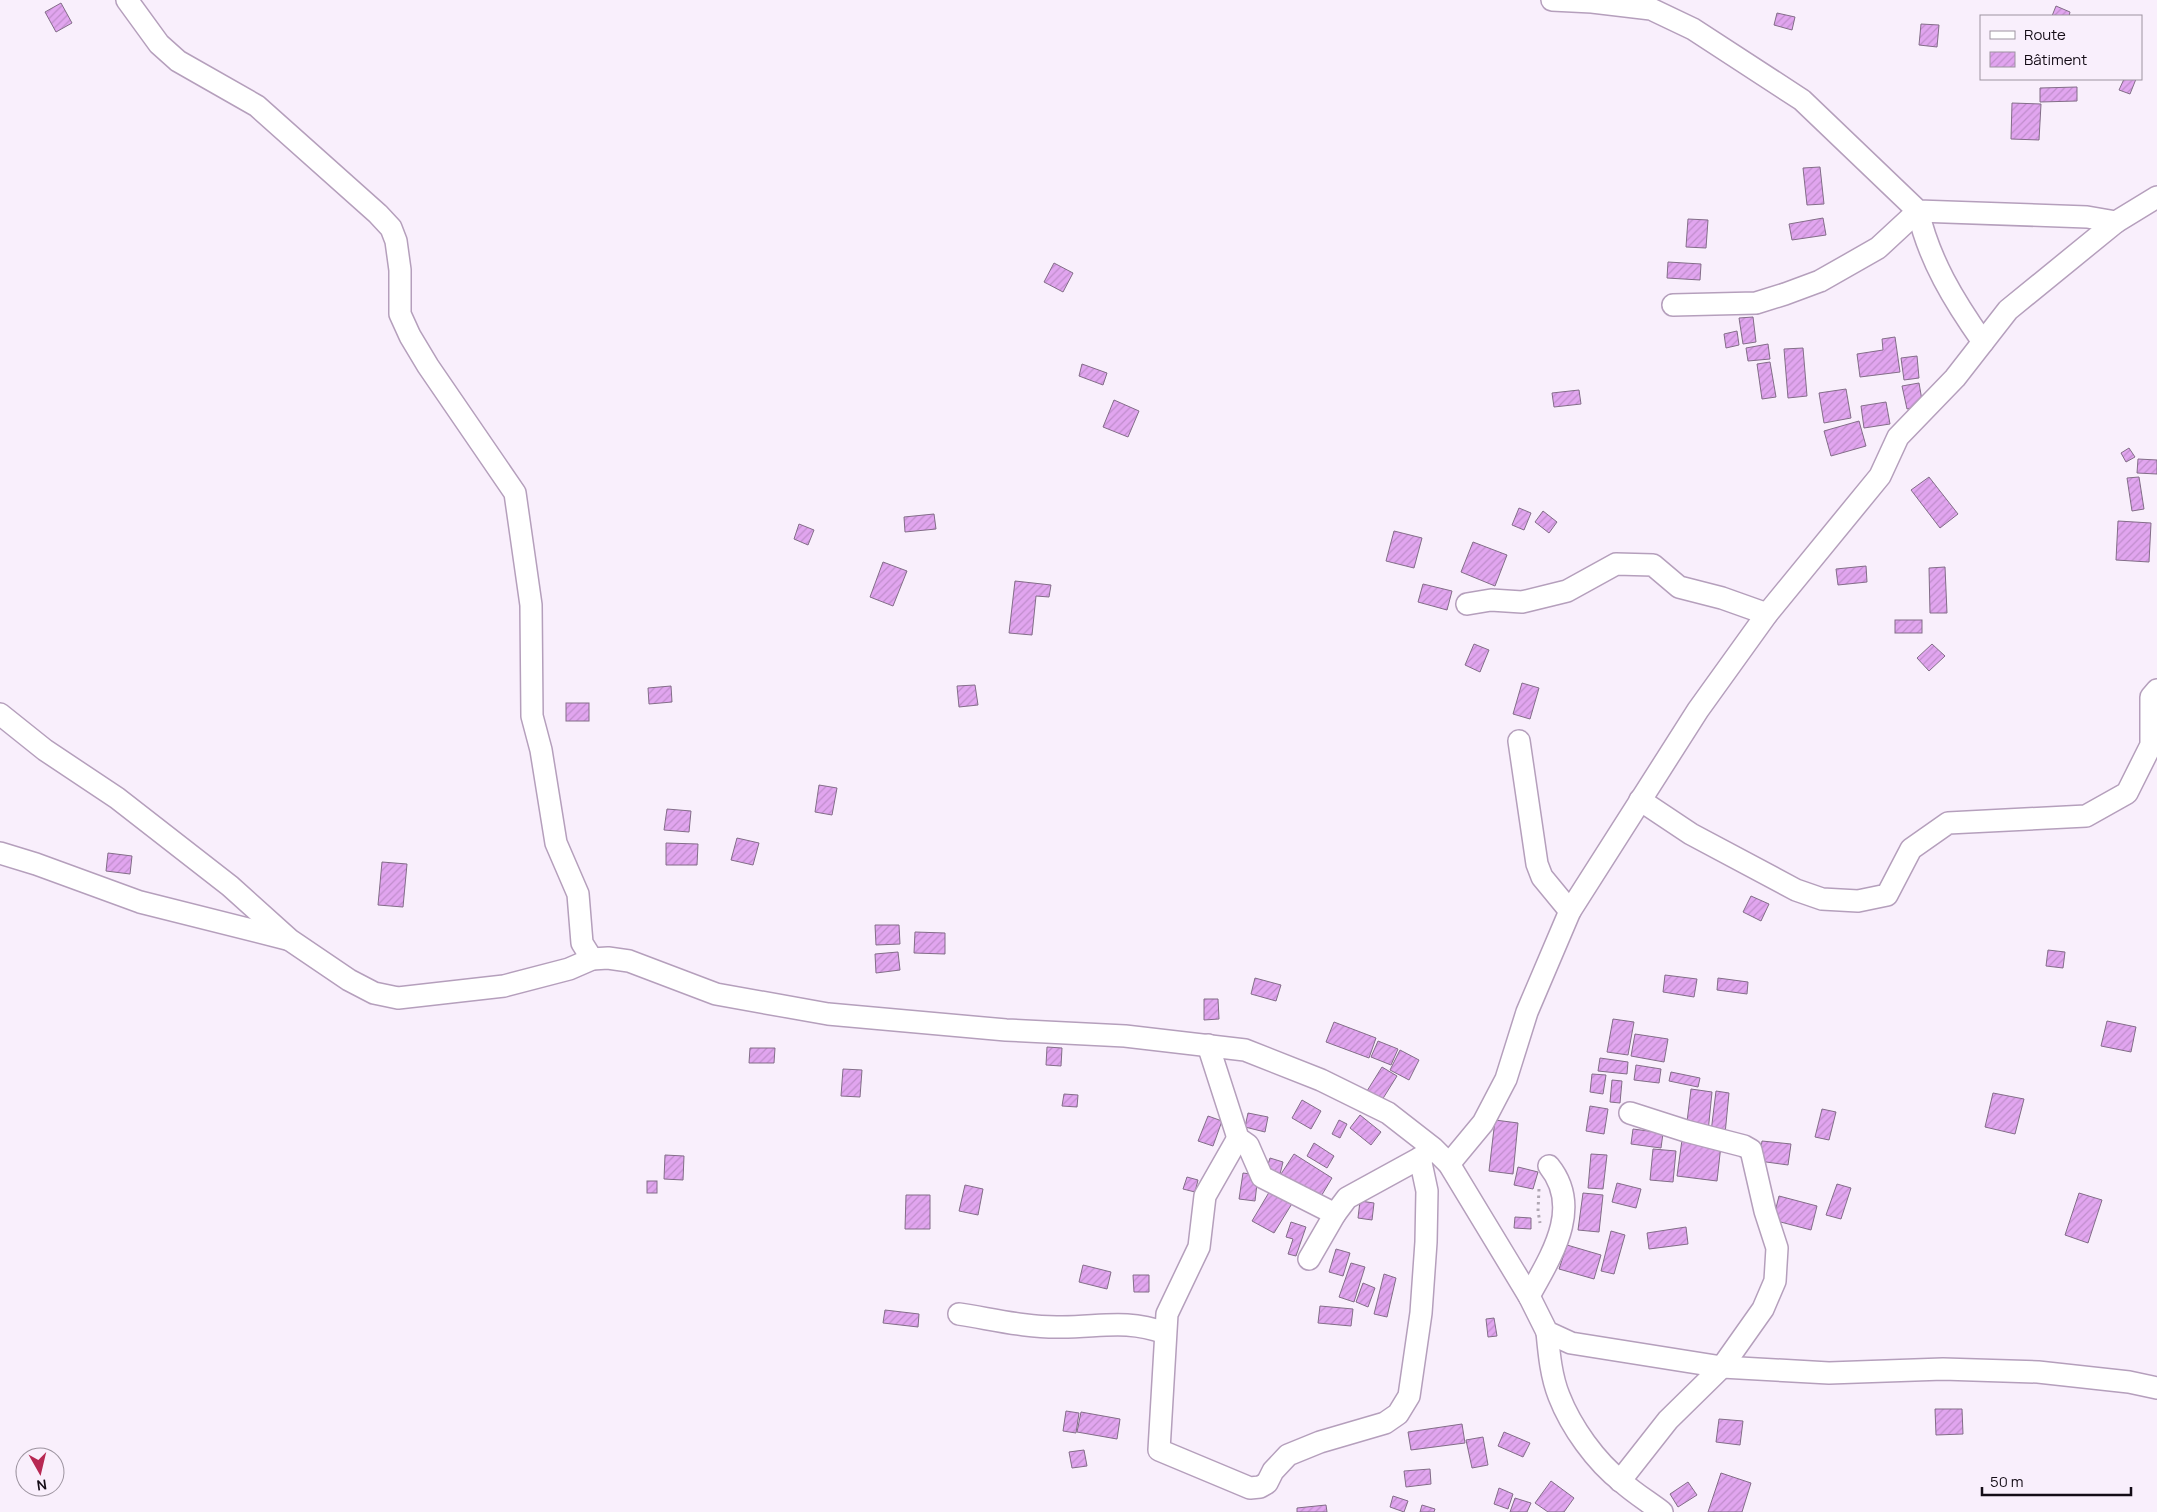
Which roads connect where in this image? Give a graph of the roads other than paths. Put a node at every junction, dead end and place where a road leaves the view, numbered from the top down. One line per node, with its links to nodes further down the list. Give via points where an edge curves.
1 (126, 0): 17 (street, via 159,44 178,61 257,106 391,228 400,270 400,314 410,336 515,493 531,605 532,716 541,750 556,843 578,894 582,943)
2 (1552, 0): 4 (street, via 1651,9 1693,28 1802,100)
3 (2157, 197): 5 (street)
4 (1918, 211): 5 (street, via 2086,217); 6 (street, via 1878,248 1820,281 1756,303); 7 (street, via 1923,235 1942,279)
5 (2116, 222): 7 (street, via 2008,310)
6 (1673, 305)
7 (1982, 342): 9 (street, via 1955,378 1898,437 1880,476)
8 (1468, 604): 9 (street, via 1491,600 1522,602 1567,591 1616,564 1653,565 1679,587)
9 (1767, 614): 13 (street, via 1698,710)
10 (2157, 690): 13 (street, via 2151,697 2151,745 2127,792 2086,816 1948,823 1911,850 1887,895 1858,901 1822,899 1796,890 1691,834)
11 (0, 714): 16 (street, via 170,839 230,886)
12 (1519, 741): 15 (street, via 1537,864 1542,877)
13 (1640, 800): 15 (street)
14 (0, 853): 16 (street, via 140,902)
15 (1570, 911): 22 (street, via 1527,1012 1506,1079 1483,1123)
16 (290, 940): 17 (street, via 349,980 374,993 398,998 504,986 570,969)
17 (592, 959): 18 (street, via 629,960 716,994 828,1014)
18 (1208, 1045): 20 (street); 21 (street, via 1245,1050 1321,1080 1388,1113)
19 (1630, 1113): 30 (street, via 1751,1150 1777,1248 1776,1281 1764,1309)
20 (1238, 1138): 24 (street, via 1248,1146 1262,1177); 29 (street, via 1205,1196 1199,1247 1168,1314)
21 (1427, 1153): 22 (street); 24 (street, via 1347,1198); 29 (street, via 1421,1313 1409,1396 1398,1414 1385,1423 1288,1455 1267,1483 1250,1488 1159,1450)
22 (1449, 1164): 26 (street)
23 (1549, 1166): 26 (street, via 1563,1190 1562,1227 1557,1245)
24 (1335, 1214): 25 (street)
25 (1309, 1259)
26 (1529, 1296): 28 (street)
27 (958, 1314): 29 (street, via 1061,1327 1100,1324 1145,1326)
28 (1547, 1332): 30 (street, via 1571,1344); 32 (street, via 1559,1396 1572,1423)
29 (1165, 1334)
30 (1722, 1367): 31 (street, via 1829,1372 1943,1369 2038,1372); 32 (street, via 1668,1420)
31 (2157, 1388)
32 (1620, 1481): 33 (street)
33 (1662, 1512)

